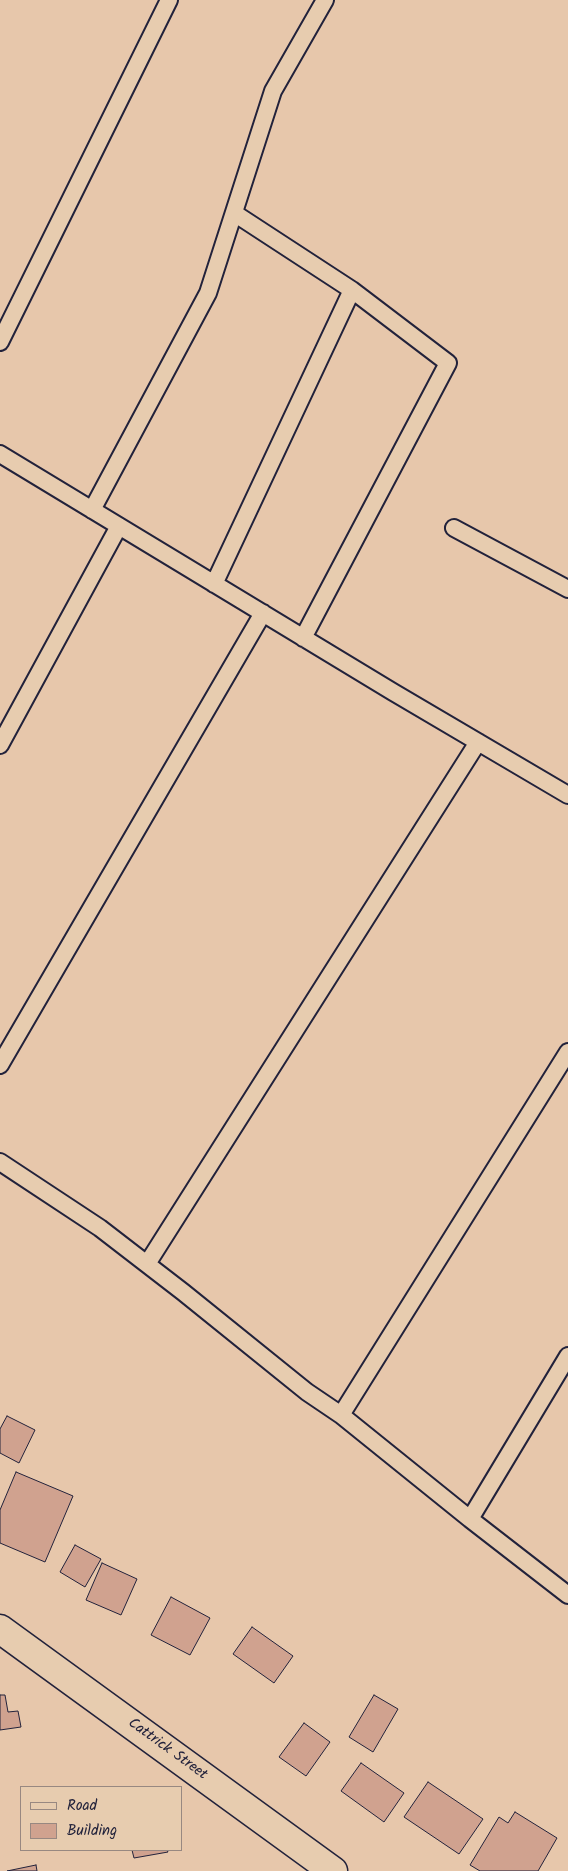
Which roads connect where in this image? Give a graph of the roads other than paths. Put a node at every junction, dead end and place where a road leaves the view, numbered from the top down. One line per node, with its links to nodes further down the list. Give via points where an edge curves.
1 (169, 0): 5 (lane)
2 (325, 0): 3 (lane, via 273,91)
3 (234, 213): 4 (lane); 7 (lane, via 208,293)
4 (352, 290): 10 (lane); 13 (lane, via 448,363)
5 (0, 342)
6 (0, 454): 7 (lane)
7 (92, 510): 8 (lane)
8 (119, 526): 10 (lane); 15 (lane)
9 (454, 528): 11 (lane)
10 (214, 584): 12 (lane)
11 (568, 589)
12 (262, 613): 13 (lane); 18 (lane)
13 (304, 638): 14 (lane)
14 (478, 742): 16 (lane); 20 (lane)
15 (0, 745)
16 (568, 796)
17 (568, 1052): 22 (lane)
18 (0, 1065)
19 (0, 1162): 20 (lane, via 100,1228)
20 (147, 1264): 22 (lane, via 307,1392)
21 (568, 1356): 23 (lane)
22 (341, 1415): 23 (lane)
23 (470, 1519): 24 (lane)
24 (568, 1595)
25 (2, 1633): 26 (street, Cattrick Street)
26 (333, 1871)

